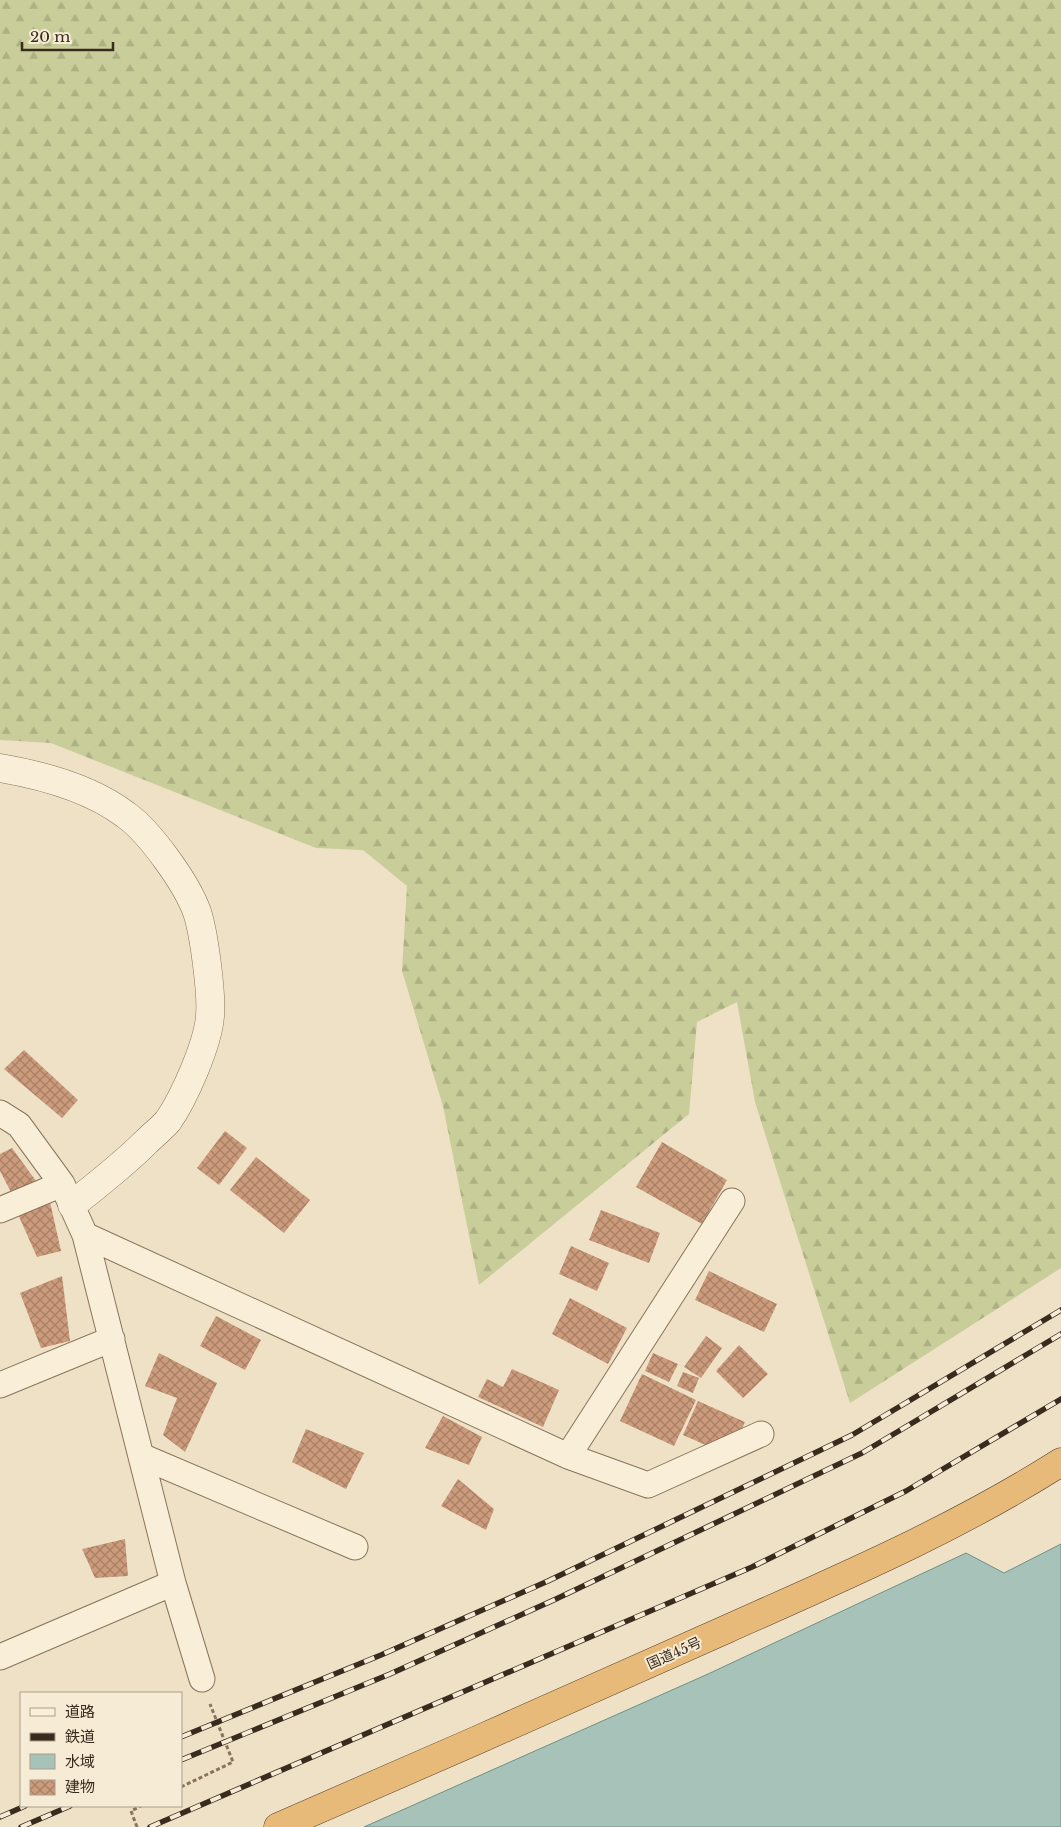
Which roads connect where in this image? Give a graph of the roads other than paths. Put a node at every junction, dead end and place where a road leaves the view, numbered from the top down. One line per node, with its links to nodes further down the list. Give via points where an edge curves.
1 (0, 768): 3 (street, via 36,774 79,789 126,814 153,841 197,911 205,952 210,1017 195,1069 167,1121 122,1165)
2 (0, 1113): 3 (street, via 19,1125)
3 (67, 1195): 5 (street); 6 (street)
4 (732, 1201): 11 (street)
5 (0, 1210)
6 (85, 1235): 7 (street); 11 (street)
7 (112, 1339): 8 (street); 10 (street)
8 (0, 1385)
9 (761, 1434): 11 (street, via 648,1485)
10 (141, 1456): 13 (street); 14 (street)
11 (568, 1456)
12 (1061, 1462): 17 (highway, 国道45号, via 904,1550)
13 (355, 1547)
14 (174, 1583): 15 (street); 16 (street)
15 (0, 1658)
16 (202, 1679)
17 (278, 1827)

